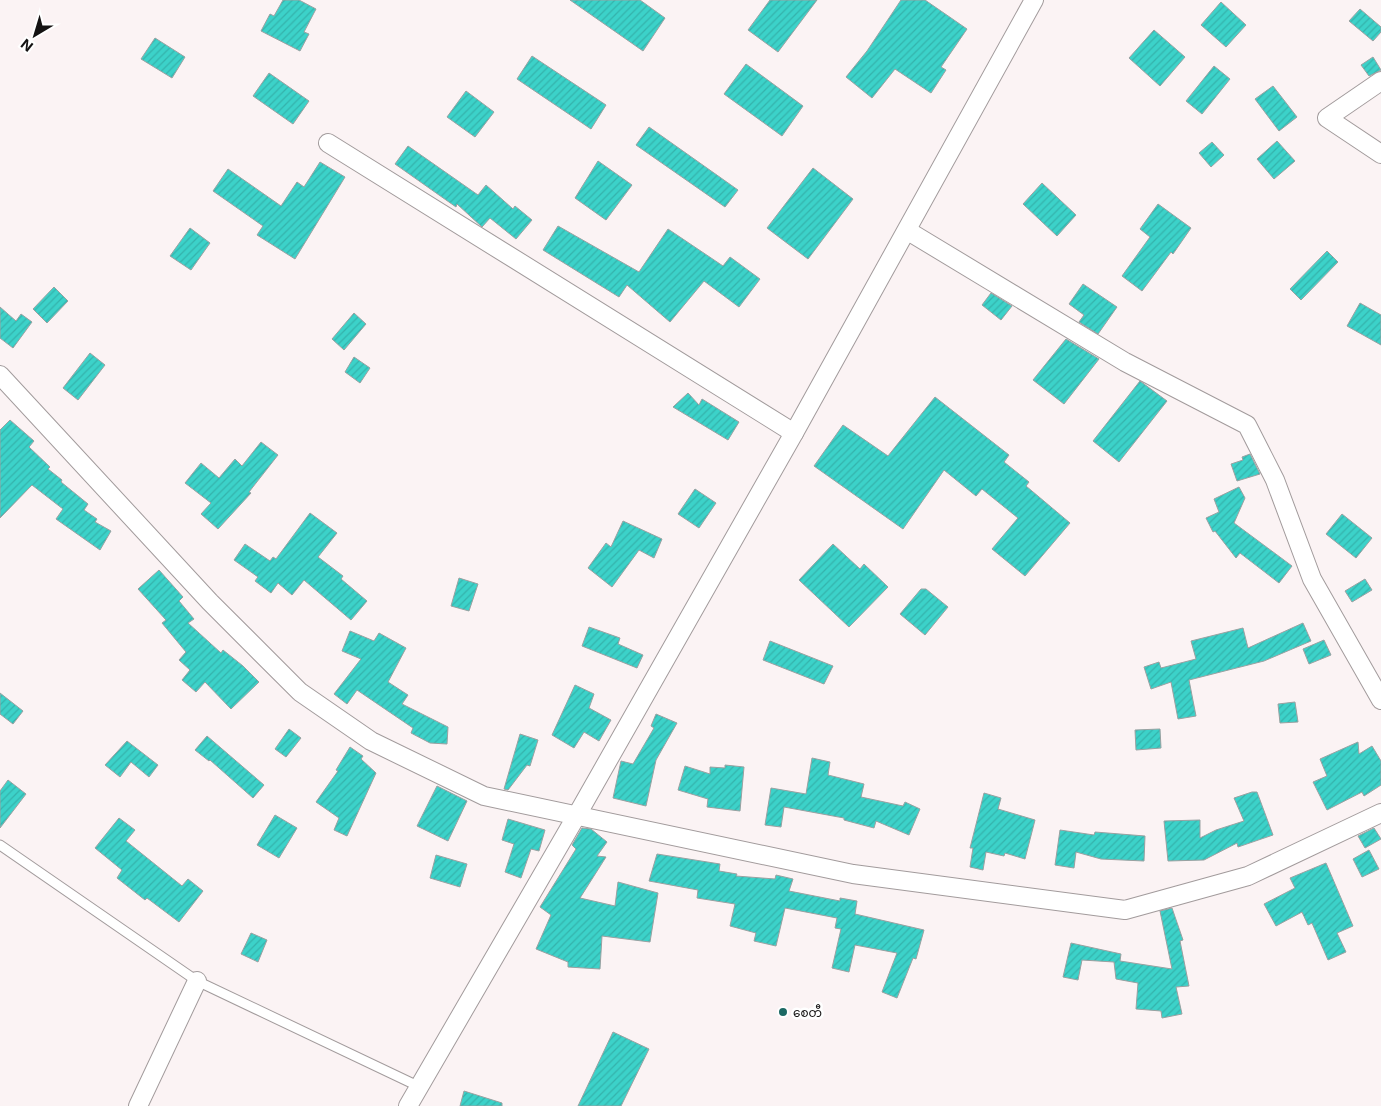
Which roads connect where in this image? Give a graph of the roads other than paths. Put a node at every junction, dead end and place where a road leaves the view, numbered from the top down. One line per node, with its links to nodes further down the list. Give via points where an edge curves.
1 (1034, 0): 5 (street)
2 (1381, 81): 4 (street, via 1327,118)
3 (328, 142): 7 (street)
4 (1381, 154)
5 (908, 231): 7 (street); 8 (street, via 1126,362 1247,425 1275,480 1312,579)
6 (0, 375): 10 (street, via 210,602 300,692 371,741 484,796)
7 (794, 433): 10 (street)
8 (1381, 700)
9 (1381, 814): 10 (street, via 1248,876 1125,910 853,874)
10 (577, 816): 13 (street)
11 (0, 845): 12 (lane)
12 (196, 981): 13 (lane); 14 (street)
13 (420, 1087): 15 (street)
14 (138, 1106)
15 (408, 1106)

